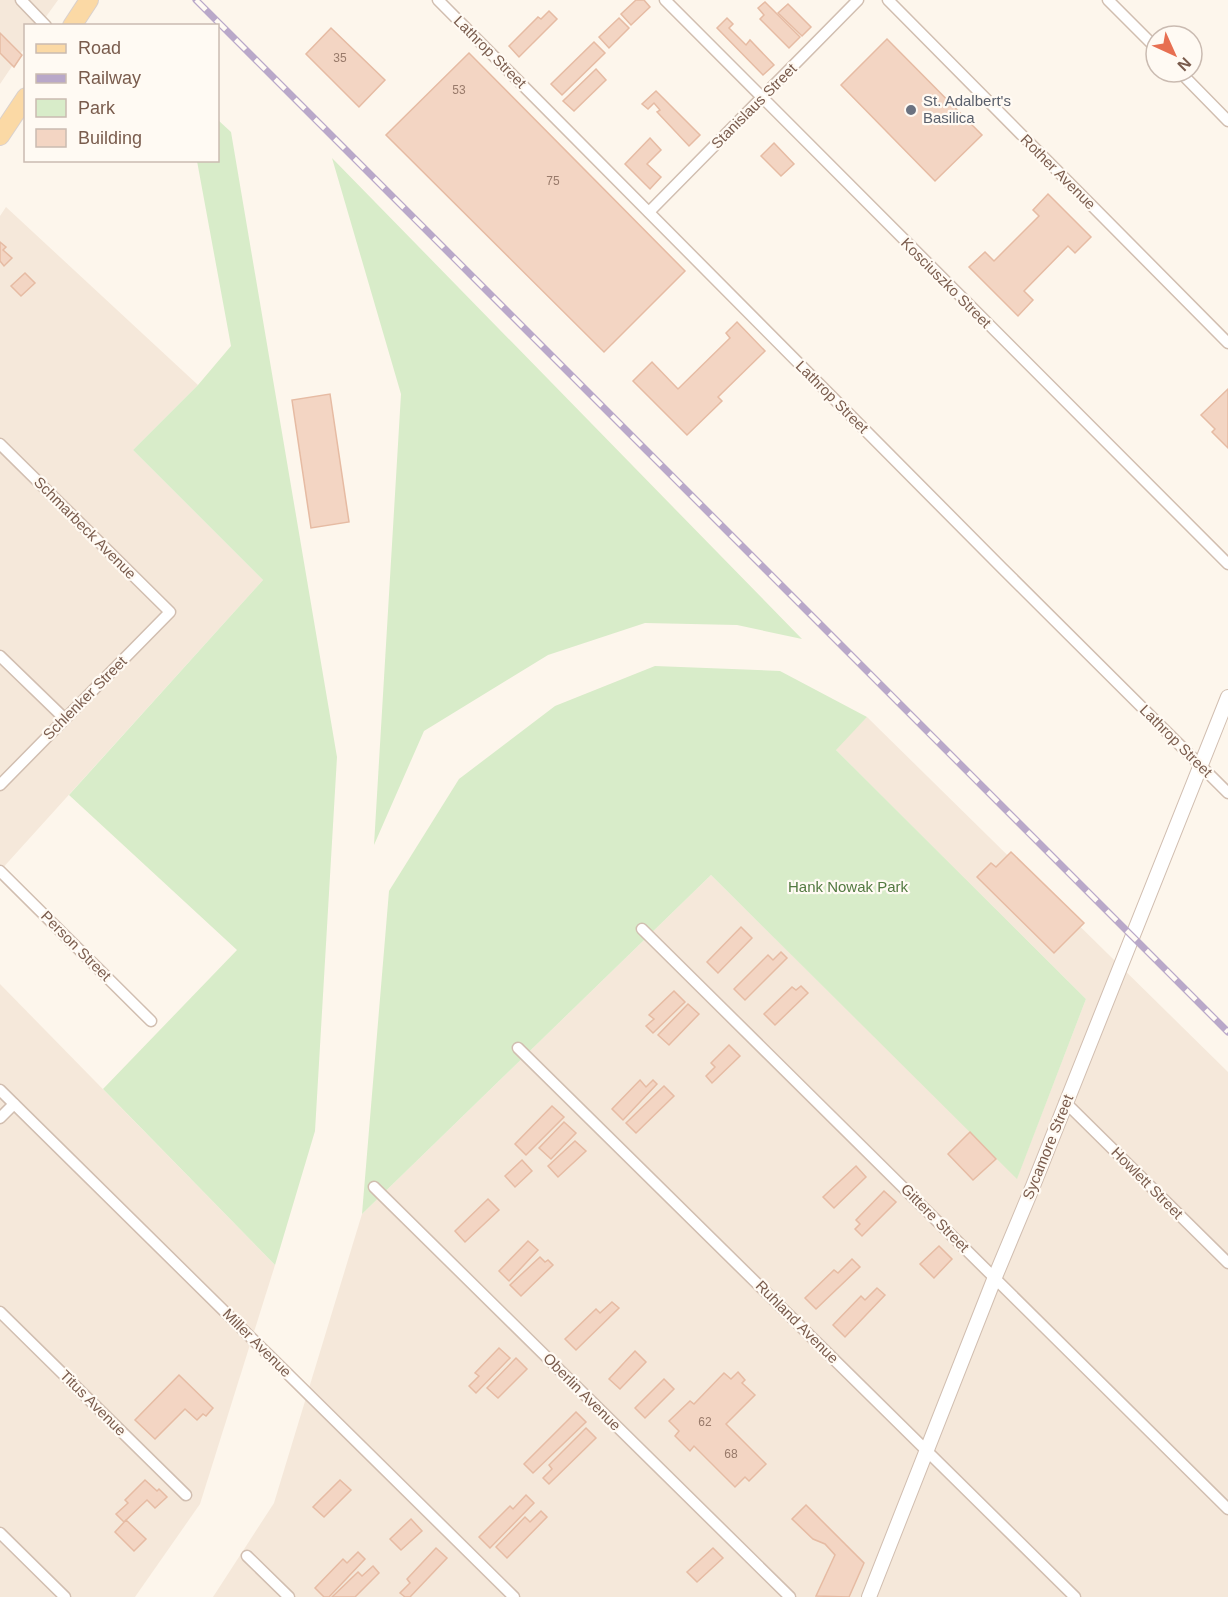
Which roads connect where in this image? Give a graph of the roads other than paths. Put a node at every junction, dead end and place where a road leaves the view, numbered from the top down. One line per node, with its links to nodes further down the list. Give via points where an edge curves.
1 (21, 0): 8 (street)
2 (89, 0): 9 (main road)
3 (438, 0): 16 (street, Lathrop Street)
4 (665, 0): 12 (street, Kosciuszko Street)
5 (858, 0): 12 (street, Stanislaus Street)
6 (888, 0): 17 (street, Rother Avenue)
7 (1108, 0): 10 (street)
8 (44, 24)
9 (73, 24)
10 (1144, 36)
11 (1192, 84): 14 (street)
12 (762, 98): 16 (street, Stanislaus Street); 19 (street, Kosciuszko Street)
13 (24, 100): 15 (main road)
14 (1228, 121)
15 (0, 136)
16 (649, 212): 24 (street, Lathrop Street)
17 (1228, 343)
18 (0, 444): 20 (street, Schmarbeck Avenue)
19 (1228, 564)
20 (170, 612): 23 (street, Schlenker Street)
21 (0, 656): 23 (street)
22 (1228, 697): 24 (street, Sycamore Street)
23 (64, 718): 25 (street, Schlenker Street)
24 (1200, 765): 26 (street, Lathrop Street); 32 (street, Sycamore Street)
25 (0, 785)
26 (1228, 793)
27 (0, 871): 29 (street, Person Street)
28 (642, 928): 37 (street, Gittere Street)
29 (151, 1021)
30 (518, 1048): 39 (street, Ruhland Avenue)
31 (0, 1090): 33 (street, Miller Avenue)
32 (1065, 1102): 36 (street, Howlett Street); 37 (street, Sycamore Street)
33 (14, 1104): 34 (street); 46 (street, Miller Avenue)
34 (0, 1118)
35 (374, 1187): 47 (street, Oberlin Avenue)
36 (1228, 1263)
37 (995, 1277): 39 (street, Sycamore Street); 41 (street, Gittere Street)
38 (0, 1312): 40 (street, Titus Avenue)
39 (926, 1451): 48 (street, Sycamore Street); 49 (street, Ruhland Avenue)
40 (186, 1495)
41 (1228, 1509)
42 (0, 1533): 44 (street)
43 (247, 1556): 45 (street)
44 (65, 1597)
45 (289, 1597)
46 (514, 1597)
47 (790, 1597)
48 (869, 1597)
49 (1075, 1597)

